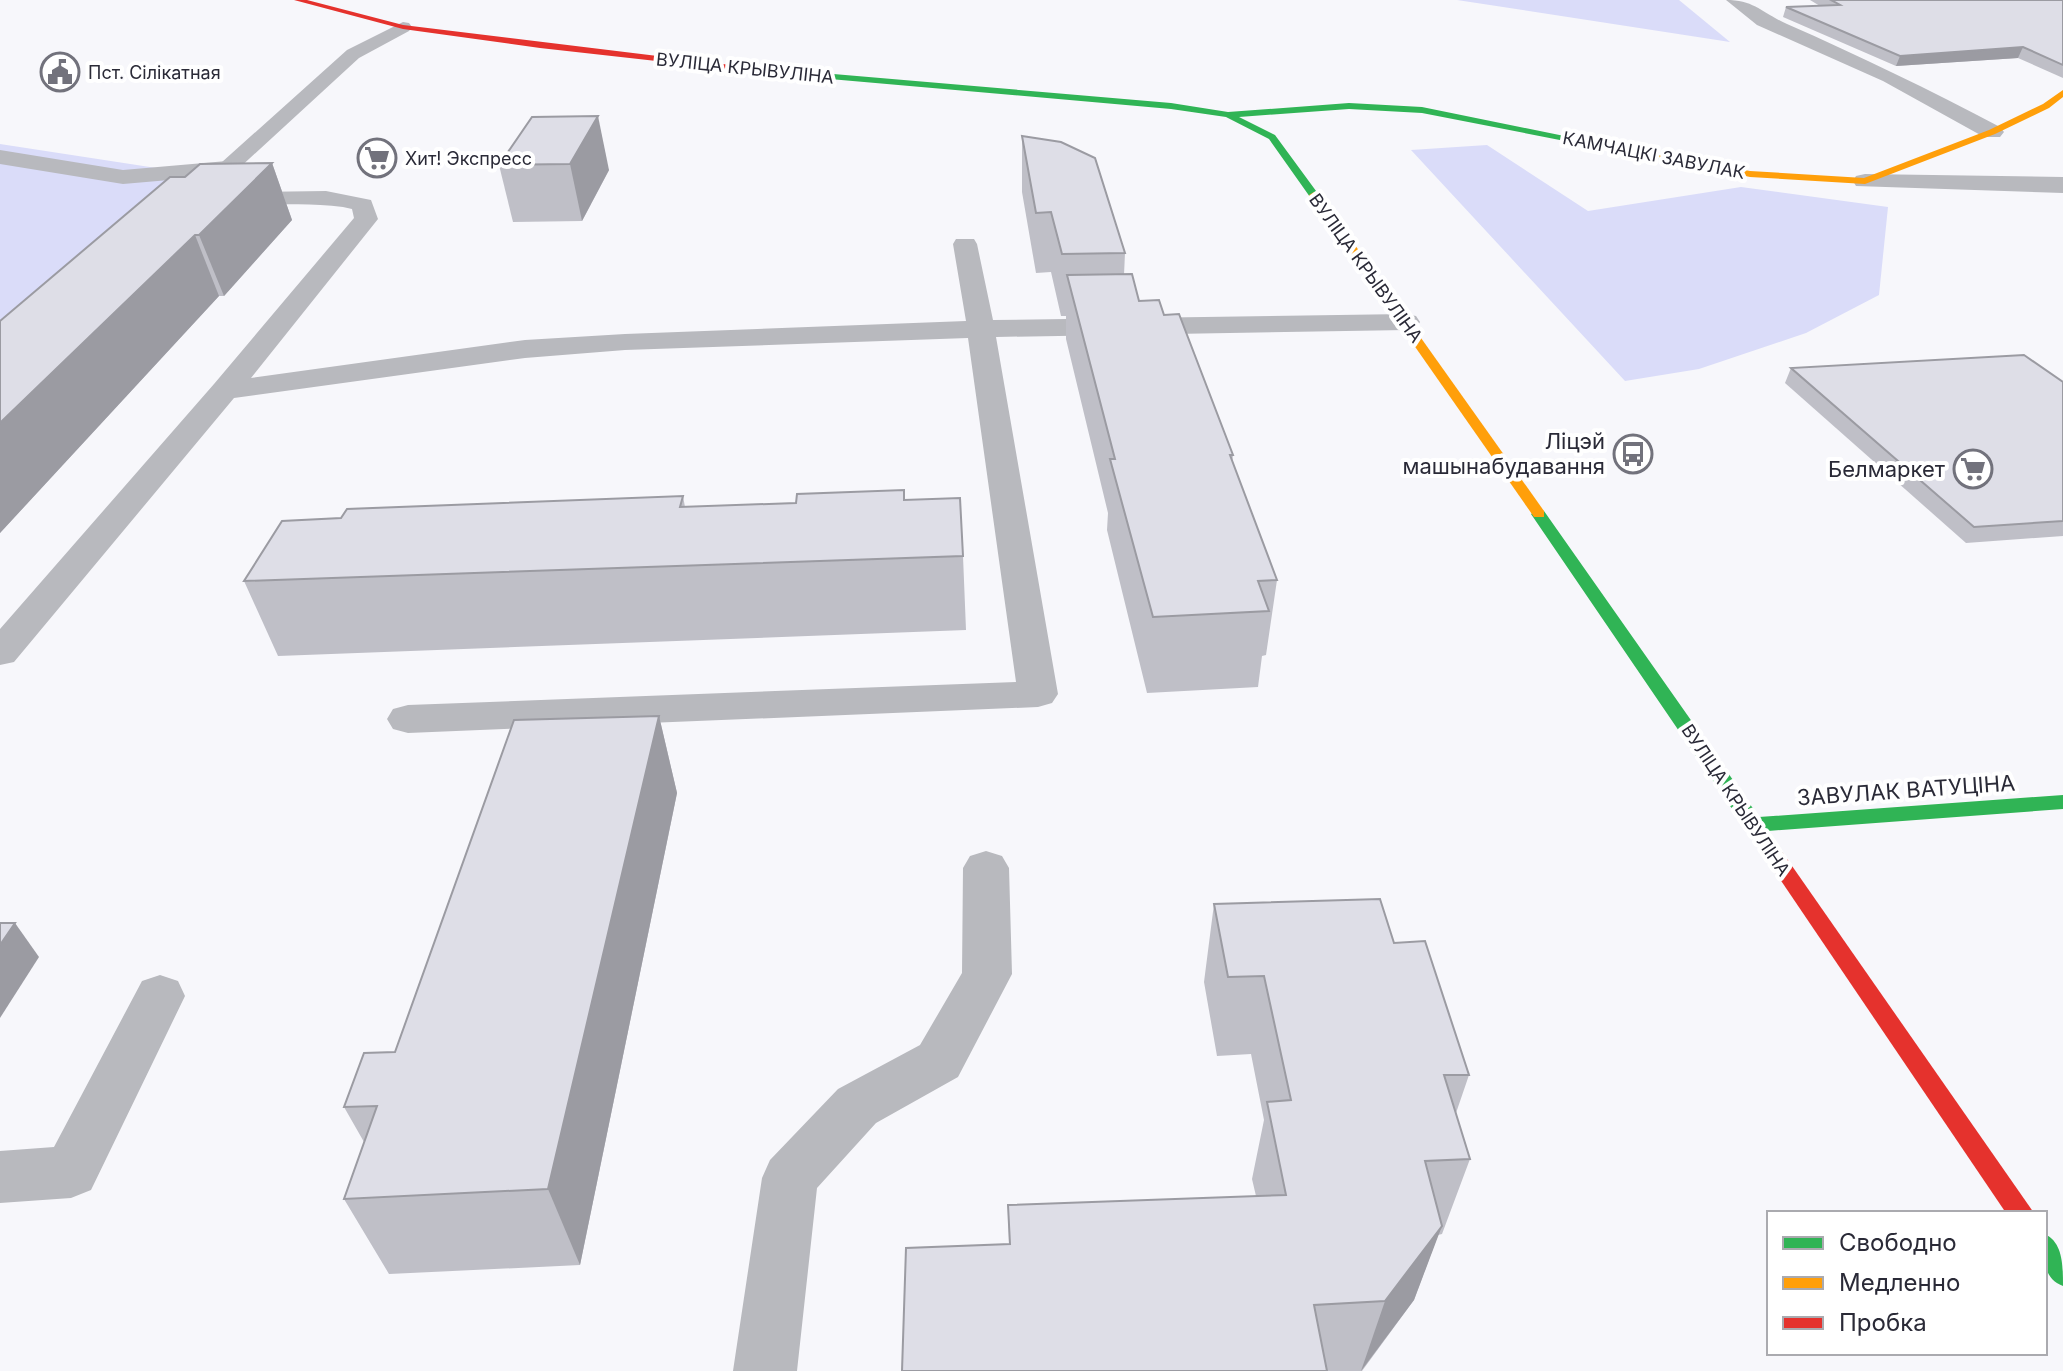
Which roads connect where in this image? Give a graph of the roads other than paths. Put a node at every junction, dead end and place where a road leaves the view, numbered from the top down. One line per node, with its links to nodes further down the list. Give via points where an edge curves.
1 (298, 0): 3 (main road, ВУЛІЦА КРЫВУЛІНА)
2 (1735, 0): 6 (street, via 1764,21 1890,77)
3 (403, 27): 5 (main road, ВУЛІЦА КРЫВУЛІНА, via 684,62); 8 (lane, via 353,54)
4 (2063, 93): 6 (main road, КАМЧАЦКІ ЗАВУЛАК)
5 (1228, 115): 9 (main road, КАМЧАЦКІ ЗАВУЛАК, via 1380,105 1750,174); 12 (main road, ВУЛІЦА КРЫВУЛІНА, via 1272,137)
6 (1992, 132): 9 (main road, КАМЧАЦКІ ЗАВУЛАК)
7 (0, 157): 8 (street, via 123,177)
8 (227, 168): 14 (lane, via 213,180 213,192 232,198 340,196 363,205 366,219)
9 (1865, 181): 10 (street)
10 (2063, 185)
11 (965, 244): 13 (lane)
12 (1406, 322): 13 (lane); 18 (main road, ВУЛІЦА КРЫВУЛІНА)
13 (981, 329): 14 (lane, via 525,349); 16 (lane, via 1038,694)
14 (225, 390): 15 (lane)
15 (0, 653)
16 (408, 719)
17 (2063, 802): 18 (main road, ЗАВУЛАК ВАТУЦІНА)
18 (1752, 825): 22 (main road, ВУЛІЦА КРЫВУЛІНА)
19 (986, 868): 25 (lane, via 987,974 939,1061 857,1106 790,1178)
20 (160, 996): 21 (lane, via 71,1172)
21 (0, 1177)
22 (2020, 1211)
23 (2047, 1250): 24 (main road)
24 (2063, 1273)
25 (765, 1371)

